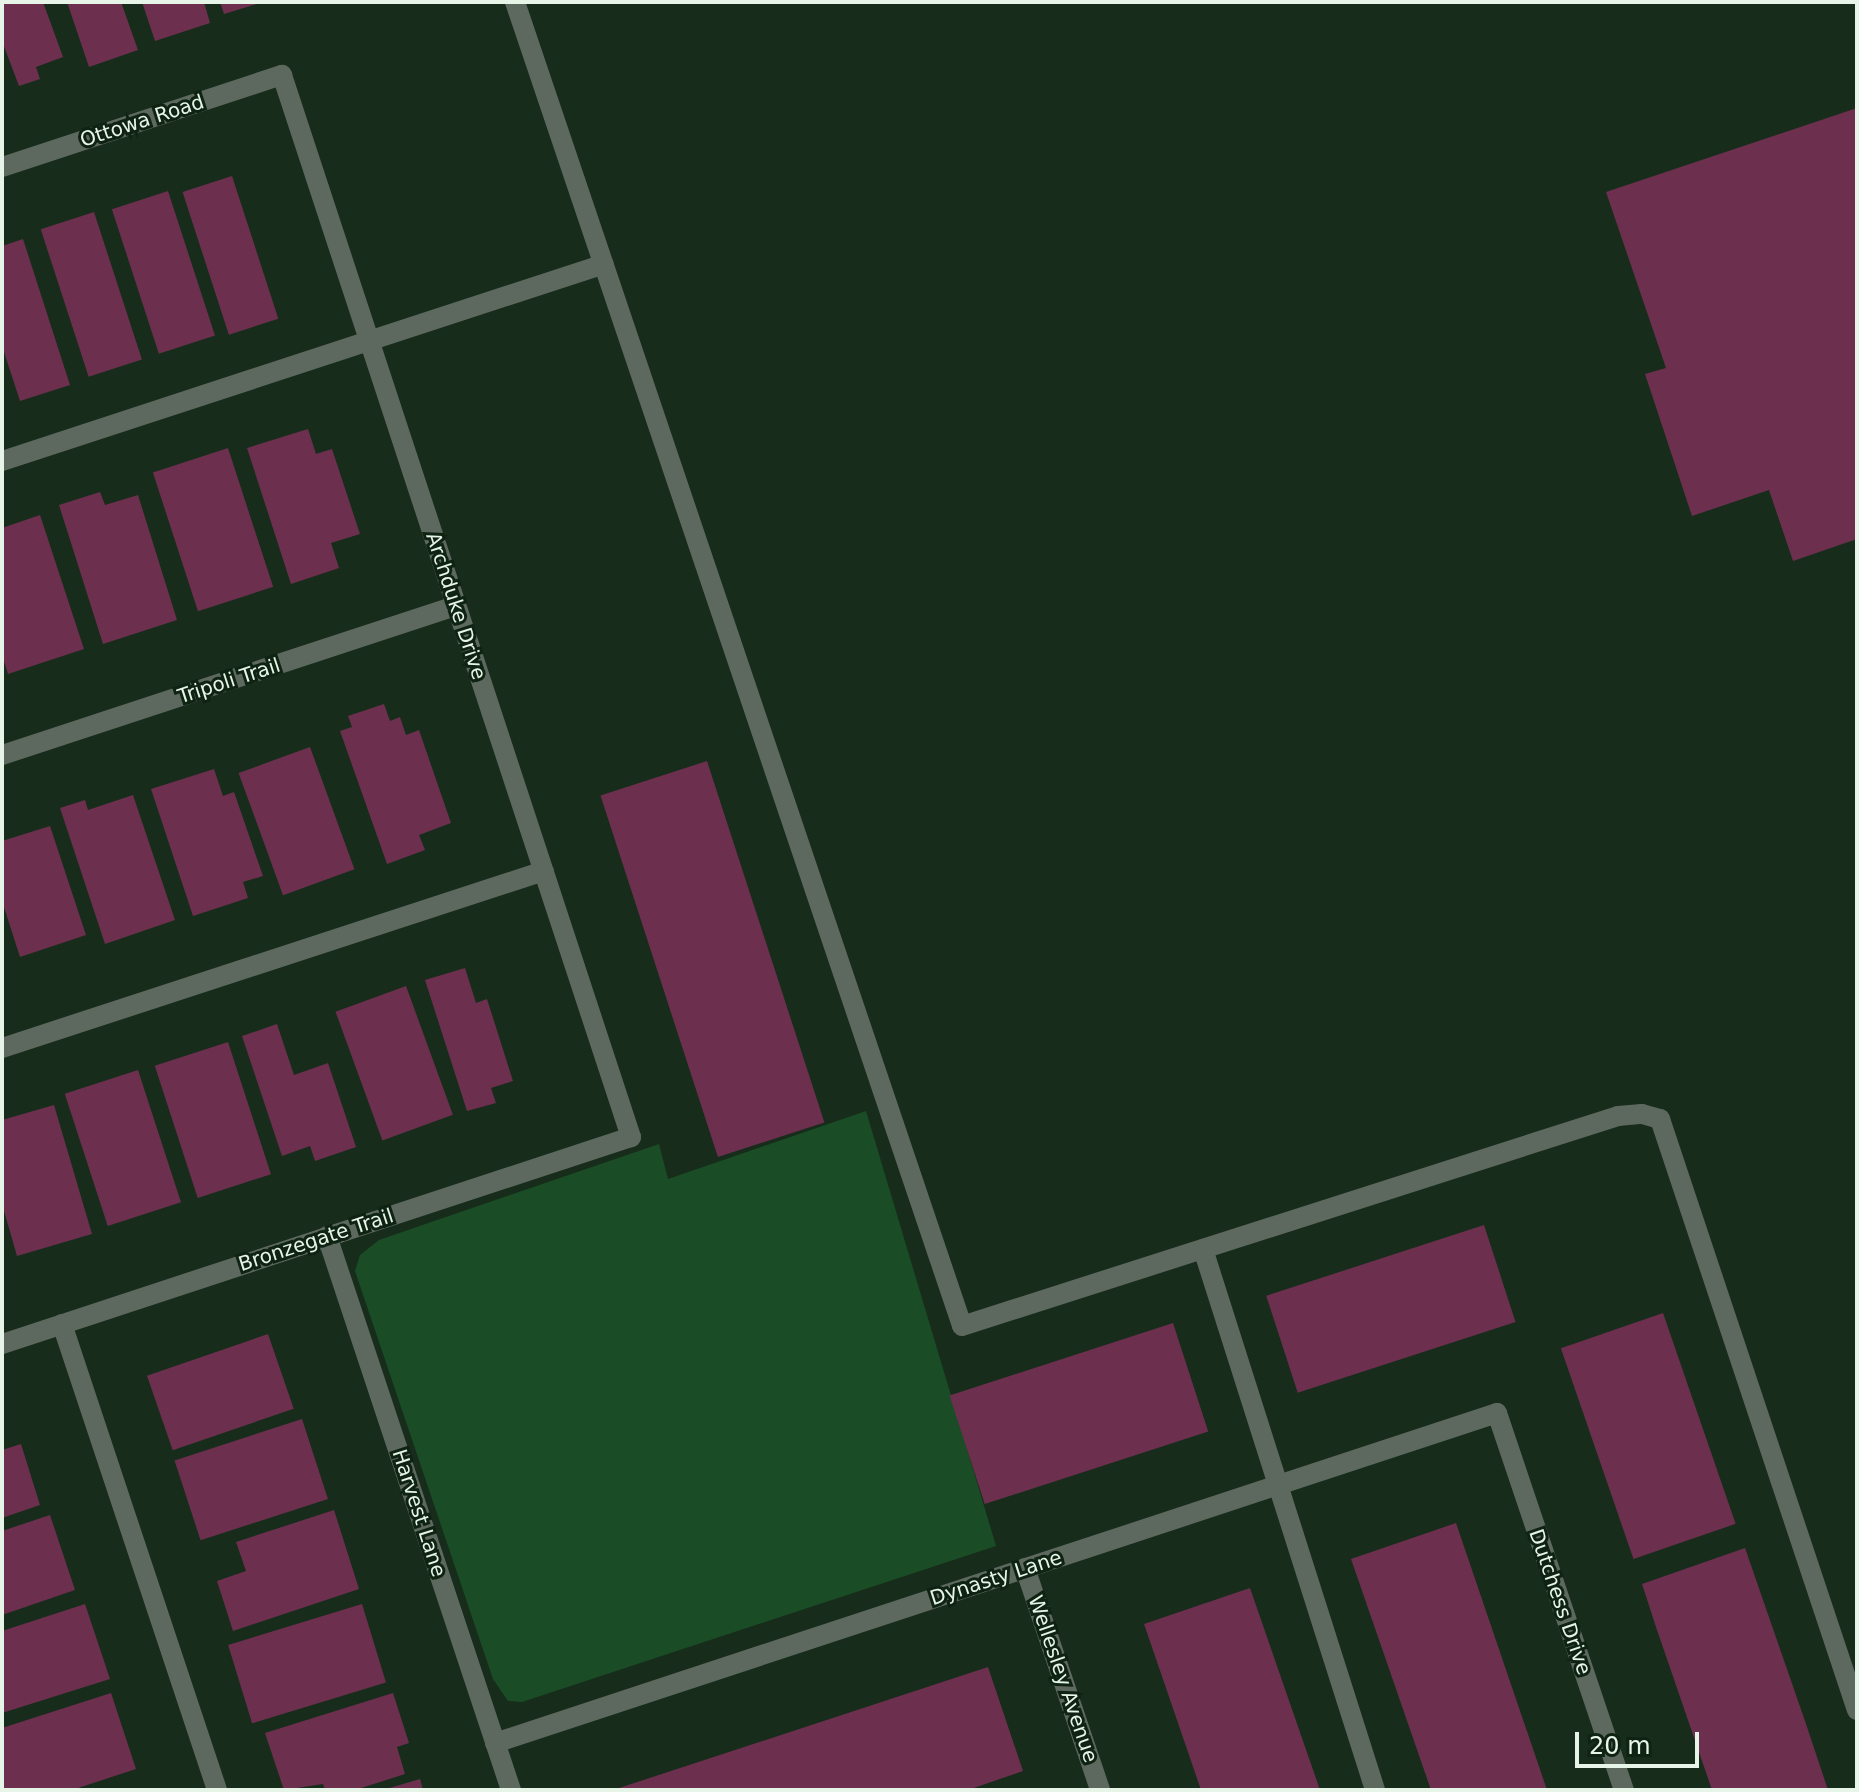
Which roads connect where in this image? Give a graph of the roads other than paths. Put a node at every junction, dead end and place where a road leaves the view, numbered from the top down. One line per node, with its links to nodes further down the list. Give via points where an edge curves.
1 (515, 2): 4 (street)
2 (282, 75): 3 (street, Ottowa Road); 5 (street, Archduke Drive)
3 (2, 167)
4 (604, 264): 5 (street); 13 (street, via 962,1326)
5 (369, 341): 6 (street); 7 (street, Archduke Drive)
6 (2, 461)
7 (456, 606): 8 (street, Tripoli Trail); 9 (street, Archduke Drive)
8 (2, 755)
9 (544, 871): 10 (street); 11 (street, Archduke Drive)
10 (2, 1048)
11 (631, 1137): 12 (street, Bronzegate Trail)
12 (327, 1236): 14 (street, Bronzegate Trail); 20 (street, Harvest Lane)
13 (1203, 1249): 17 (street); 19 (street, via 1618,1116 1660,1119)
14 (62, 1324): 15 (street, Bronzegate Trail); 21 (street)
15 (2, 1344)
16 (1497, 1413): 17 (street, Dynasty Lane); 25 (street, Dutchess Drive)
17 (1277, 1485): 18 (street, Dynasty Lane); 24 (street)
18 (1025, 1568): 20 (street, Dynasty Lane); 23 (street, Wellesley Avenue)
19 (1857, 1710)
20 (495, 1743): 22 (street, Harvest Lane)
21 (217, 1790)
22 (511, 1790)
23 (1100, 1790)
24 (1375, 1790)
25 (1624, 1790)

